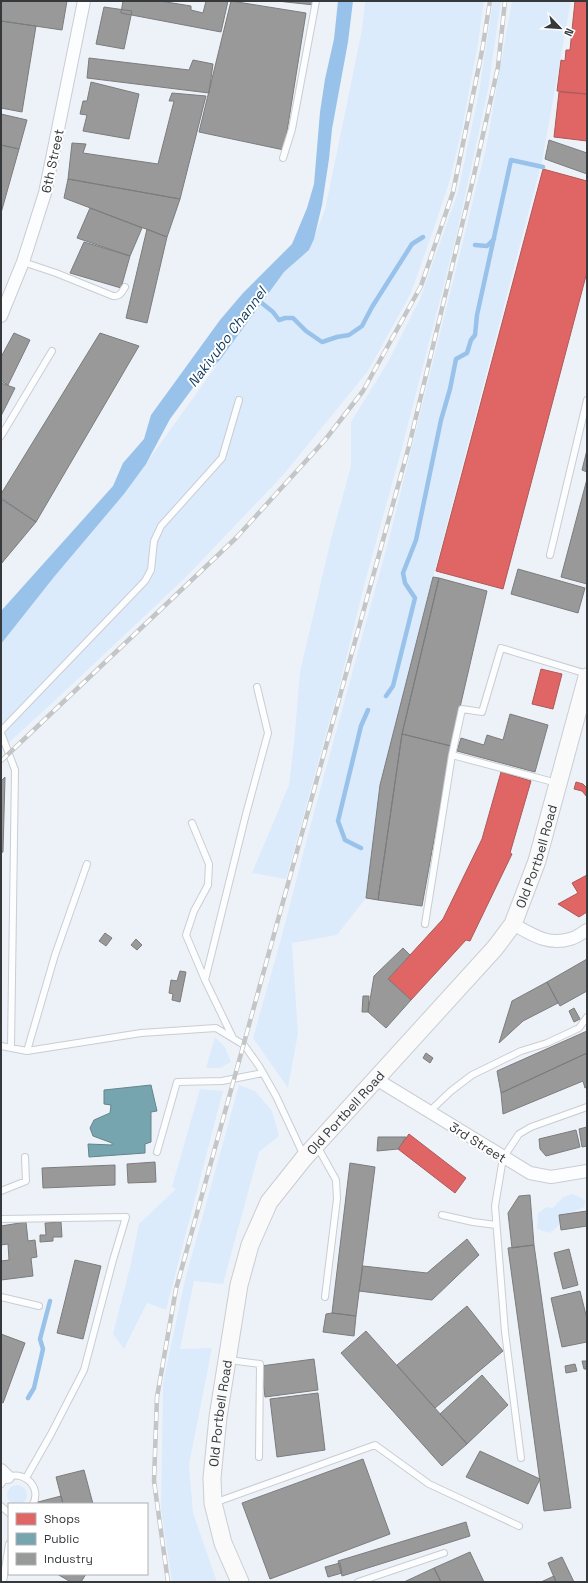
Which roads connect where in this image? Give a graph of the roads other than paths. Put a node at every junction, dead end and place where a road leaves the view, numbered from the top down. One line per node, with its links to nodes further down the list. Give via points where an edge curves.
1 (84, 1): 4 (street, 6th Street, via 45,193)
2 (316, 1): 3 (lane, via 292,128)
3 (283, 158)
4 (23, 262): 5 (lane, via 117,297); 6 (street, 6th Street)
5 (125, 287)
6 (1, 316)
7 (52, 351): 10 (lane)
8 (239, 400): 14 (lane, via 222,458 160,526 154,541 151,570 145,581)
9 (587, 400): 11 (lane)
10 (1, 436)
11 (550, 555)
12 (587, 676): 15 (lane, via 501,648 482,712 462,709); 16 (main road, Old Portbell Road)
13 (257, 687): 22 (lane, via 268,733)
14 (1, 732): 26 (lane, via 14,770)
15 (452, 755): 16 (lane); 19 (lane)
16 (559, 783): 20 (main road, Old Portbell Road, via 537,861)
17 (192, 823): 22 (lane, via 209,864 208,886 194,911 186,935)
18 (87, 864): 27 (lane, via 54,955)
19 (426, 924)
20 (513, 924): 21 (street, via 541,939 556,941 570,939); 29 (main road, Old Portbell Road, via 495,948)
21 (587, 930)
22 (205, 980): 24 (lane)
23 (587, 1017): 31 (lane, via 579,1028 547,1043 521,1051 472,1075)
24 (232, 1038): 27 (lane, via 216,1028 141,1033); 28 (lane, via 244,1045)
25 (1, 1046): 26 (lane)
26 (11, 1048): 27 (lane)
27 (27, 1051)
28 (263, 1073): 33 (lane, via 222,1081 177,1082); 35 (lane)
29 (376, 1079): 31 (street, 3rd Street); 32 (main road, Old Portbell Road)
30 (587, 1107): 36 (lane, via 531,1127 519,1134)
31 (430, 1111): 36 (street, 3rd Street)
32 (316, 1144): 35 (main road, Old Portbell Road); 43 (lane, via 336,1180 338,1199)
33 (157, 1152)
34 (25, 1158): 38 (lane, via 26,1181)
35 (304, 1158): 45 (main road, Old Portbell Road, via 269,1202 250,1245 239,1285)
36 (503, 1158): 37 (street, 3rd Street, via 539,1176 562,1176); 41 (lane, via 495,1206)
37 (587, 1171)
38 (1, 1191)
39 (442, 1215): 41 (lane)
40 (1, 1219): 49 (lane, via 126,1217 84,1370)
41 (496, 1226): 47 (lane)
42 (1, 1297): 44 (lane)
43 (325, 1297)
44 (39, 1306)
45 (227, 1360): 46 (lane, via 260,1364); 51 (main road, Old Portbell Road, via 212,1478)
46 (259, 1457)
47 (520, 1458)
48 (3, 1477): 49 (lane)
49 (26, 1478): 50 (lane, via 35,1487)
50 (33, 1503)
51 (213, 1503): 52 (lane, via 375,1445 429,1484); 56 (main road, Old Portbell Road, via 223,1543)
52 (519, 1526)
53 (8, 1550): 55 (lane)
54 (444, 1553): 57 (lane)
55 (3, 1582)
56 (240, 1582)
57 (358, 1582)

